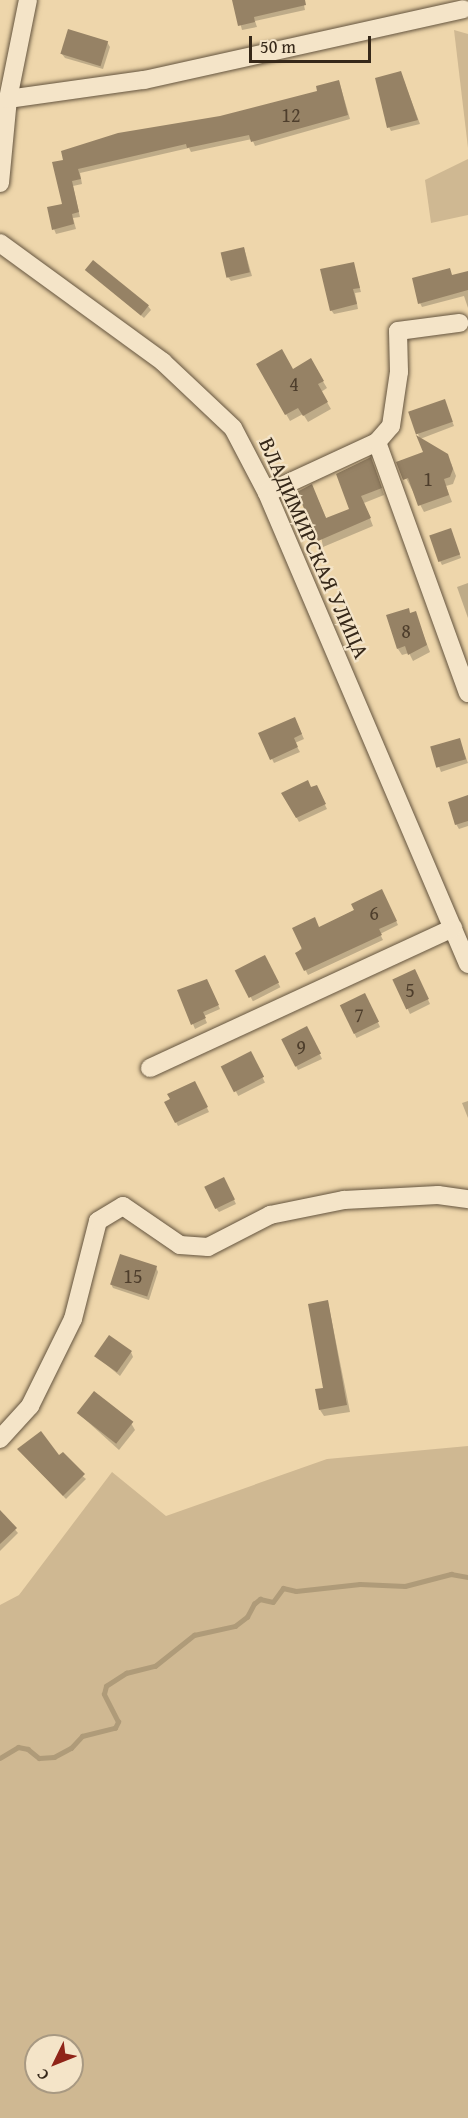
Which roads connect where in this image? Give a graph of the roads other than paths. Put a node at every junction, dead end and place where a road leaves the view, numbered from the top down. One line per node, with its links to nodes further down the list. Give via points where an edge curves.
1 (28, 0): 3 (street)
2 (463, 9): 3 (street, via 144,80)
3 (8, 99): 4 (street)
4 (0, 183)
5 (0, 243): 8 (street, ВЛАДИМИРСКАЯ УЛИЦА, via 163,362 233,429)
6 (459, 323): 7 (street, via 398,332 399,372 391,426)
7 (377, 442): 8 (street); 9 (street)
8 (267, 493): 10 (street, ВЛАДИМИРСКАЯ УЛИЦА)
9 (468, 693)
10 (453, 928): 11 (street, ВЛАДИМИРСКАЯ УЛИЦА); 12 (street)
11 (468, 964)
12 (150, 1068)
13 (468, 1198): 14 (street, via 438,1195 344,1200 270,1215 208,1247 180,1245 123,1206 98,1221 73,1319 30,1406)
14 (0, 1439)

